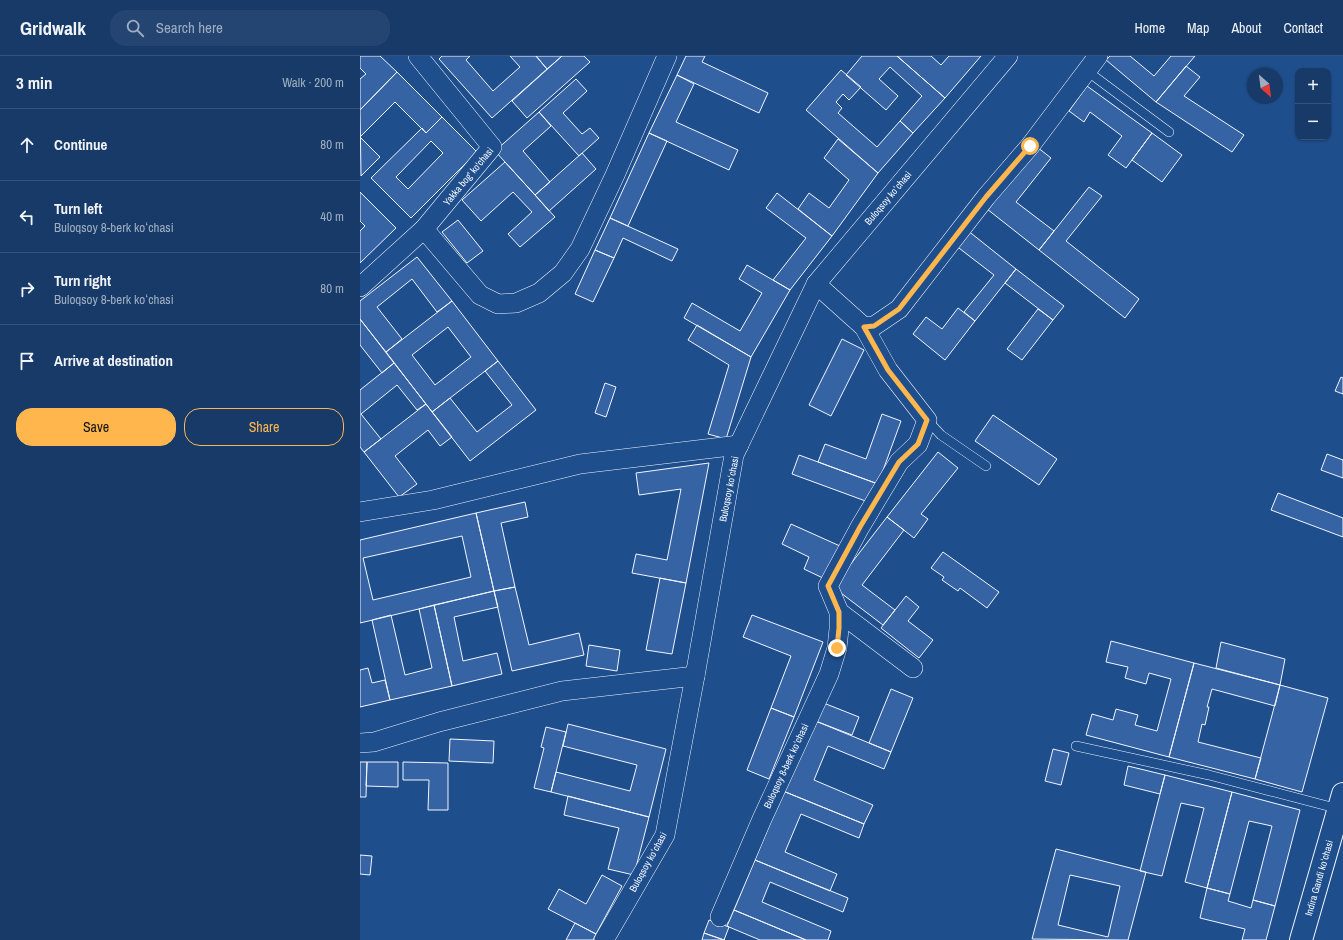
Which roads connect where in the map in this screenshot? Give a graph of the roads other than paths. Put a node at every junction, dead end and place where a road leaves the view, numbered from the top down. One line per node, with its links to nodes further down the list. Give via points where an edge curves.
1 (667, 56): 6 (street, via 580,249 563,273 539,293 516,303 498,304 480,295)
2 (1008, 56): 7 (street, Buloqsoy koʻchasi)
3 (421, 57): 6 (street, Yakka bog' ko'chasi, via 492,147)
4 (1092, 63): 5 (lane); 9 (street, via 1030,146 986,197 899,309 874,326)
5 (1169, 132)
6 (424, 229): 8 (street, Yakka bog' ko'chasi)
7 (816, 284): 9 (street); 11 (street, Buloqsoy koʻchasi)
8 (360, 287)
9 (864, 327): 10 (street, via 888,370)
10 (927, 420): 12 (lane, via 941,435); 14 (street, Buloqsoy 8-berk koʻchasi, via 918,444 899,462 828,586)
11 (739, 445): 13 (street, via 580,464 433,500); 16 (street, Buloqsoy koʻchasi, via 734,456)
12 (986, 466)
13 (360, 512)
14 (839, 612): 15 (street, Buloqsoy 8-berk koʻchasi); 20 (street, Buloqsoy 8-berk koʻchasi, via 837,648 828,674)
15 (913, 668)
16 (695, 676): 17 (street, via 562,691 439,722 374,742); 21 (street, Buloqsoy koʻchasi, via 665,835)
17 (360, 743)
18 (1076, 746): 19 (lane)
19 (1341, 801): 22 (street, Indira Gandi koʻchasi)
20 (720, 917)
21 (604, 940)
22 (1301, 940)

